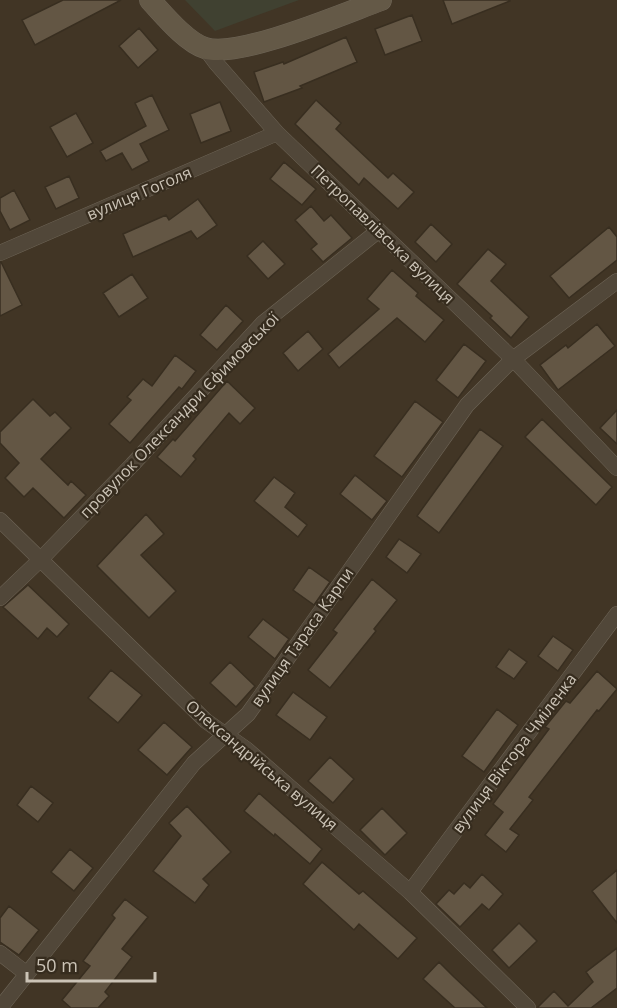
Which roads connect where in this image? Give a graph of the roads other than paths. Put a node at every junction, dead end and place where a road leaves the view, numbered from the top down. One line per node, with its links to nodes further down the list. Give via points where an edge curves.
1 (150, 0): 3 (main road, Петропавлівська вулиця, via 187,37)
2 (381, 0): 3 (main road, via 265,41 235,49)
3 (206, 48): 4 (street, Петропавлівська вулиця)
4 (277, 133): 5 (street, Петропавлівська вулиця); 6 (street, вулиця Гоголя)
5 (378, 231): 8 (street, Петропавлівська вулиця); 11 (street, провулок Олександри Єфимовської, via 263,323)
6 (0, 253)
7 (617, 281): 8 (street, вулиця Тараса Карпи)
8 (513, 359): 9 (street, Петропавлівська вулиця); 14 (street, вулиця Тараса Карпи, via 467,405 248,714)
9 (617, 468)
10 (0, 520): 11 (street, Олександрійська вулиця)
11 (41, 559): 12 (street, провулок Олександри Єфимовської); 14 (street, Олександрійська вулиця, via 206,722)
12 (0, 598)
13 (617, 614): 15 (street, вулиця Віктора Чміленка)
14 (225, 735): 15 (street, Олександрійська вулиця); 17 (street, вулиця Тараса Карпи, via 194,763)
15 (410, 892): 19 (street, Олександрійська вулиця)
16 (0, 953): 17 (street)
17 (27, 974): 18 (street, вулиця Тараса Карпи)
18 (0, 1008)
19 (528, 1008)

